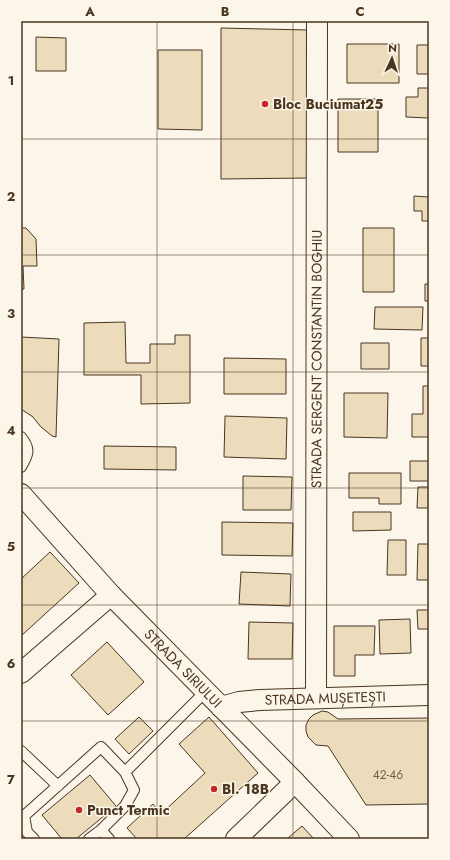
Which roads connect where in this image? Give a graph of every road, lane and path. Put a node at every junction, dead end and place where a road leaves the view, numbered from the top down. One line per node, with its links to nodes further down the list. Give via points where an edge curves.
1 (317, 21): 9 (street, STRADA SERGENT CONSTANTIN BOGHIU)
2 (21, 437): 3 (lane, via 28,456)
3 (21, 467)
4 (21, 494): 5 (street, STRADA SIRIULUI)
5 (111, 595): 6 (street); 7 (street, STRADA SIRIULUI)
6 (21, 673)
7 (206, 691): 10 (street, STRADA SIRIULUI); 12 (lane)
8 (429, 695): 9 (street, STRADA MUȘETEȘTI)
9 (316, 698): 10 (street, STRADA MUȘETEȘTI, via 239,702)
10 (222, 707): 13 (street, STRADA SIRIULUI)
11 (21, 751): 14 (lane)
12 (125, 772): 14 (lane, via 101,747); 15 (lane, via 134,790 125,806)
13 (295, 782): 19 (street); 20 (street, STRADA SIRIULUI)
14 (58, 786): 16 (lane, via 24,816 28,832)
15 (101, 830): 17 (lane); 18 (lane)
16 (34, 839)
17 (89, 839)
18 (109, 839)
19 (236, 839)
20 (349, 839)

